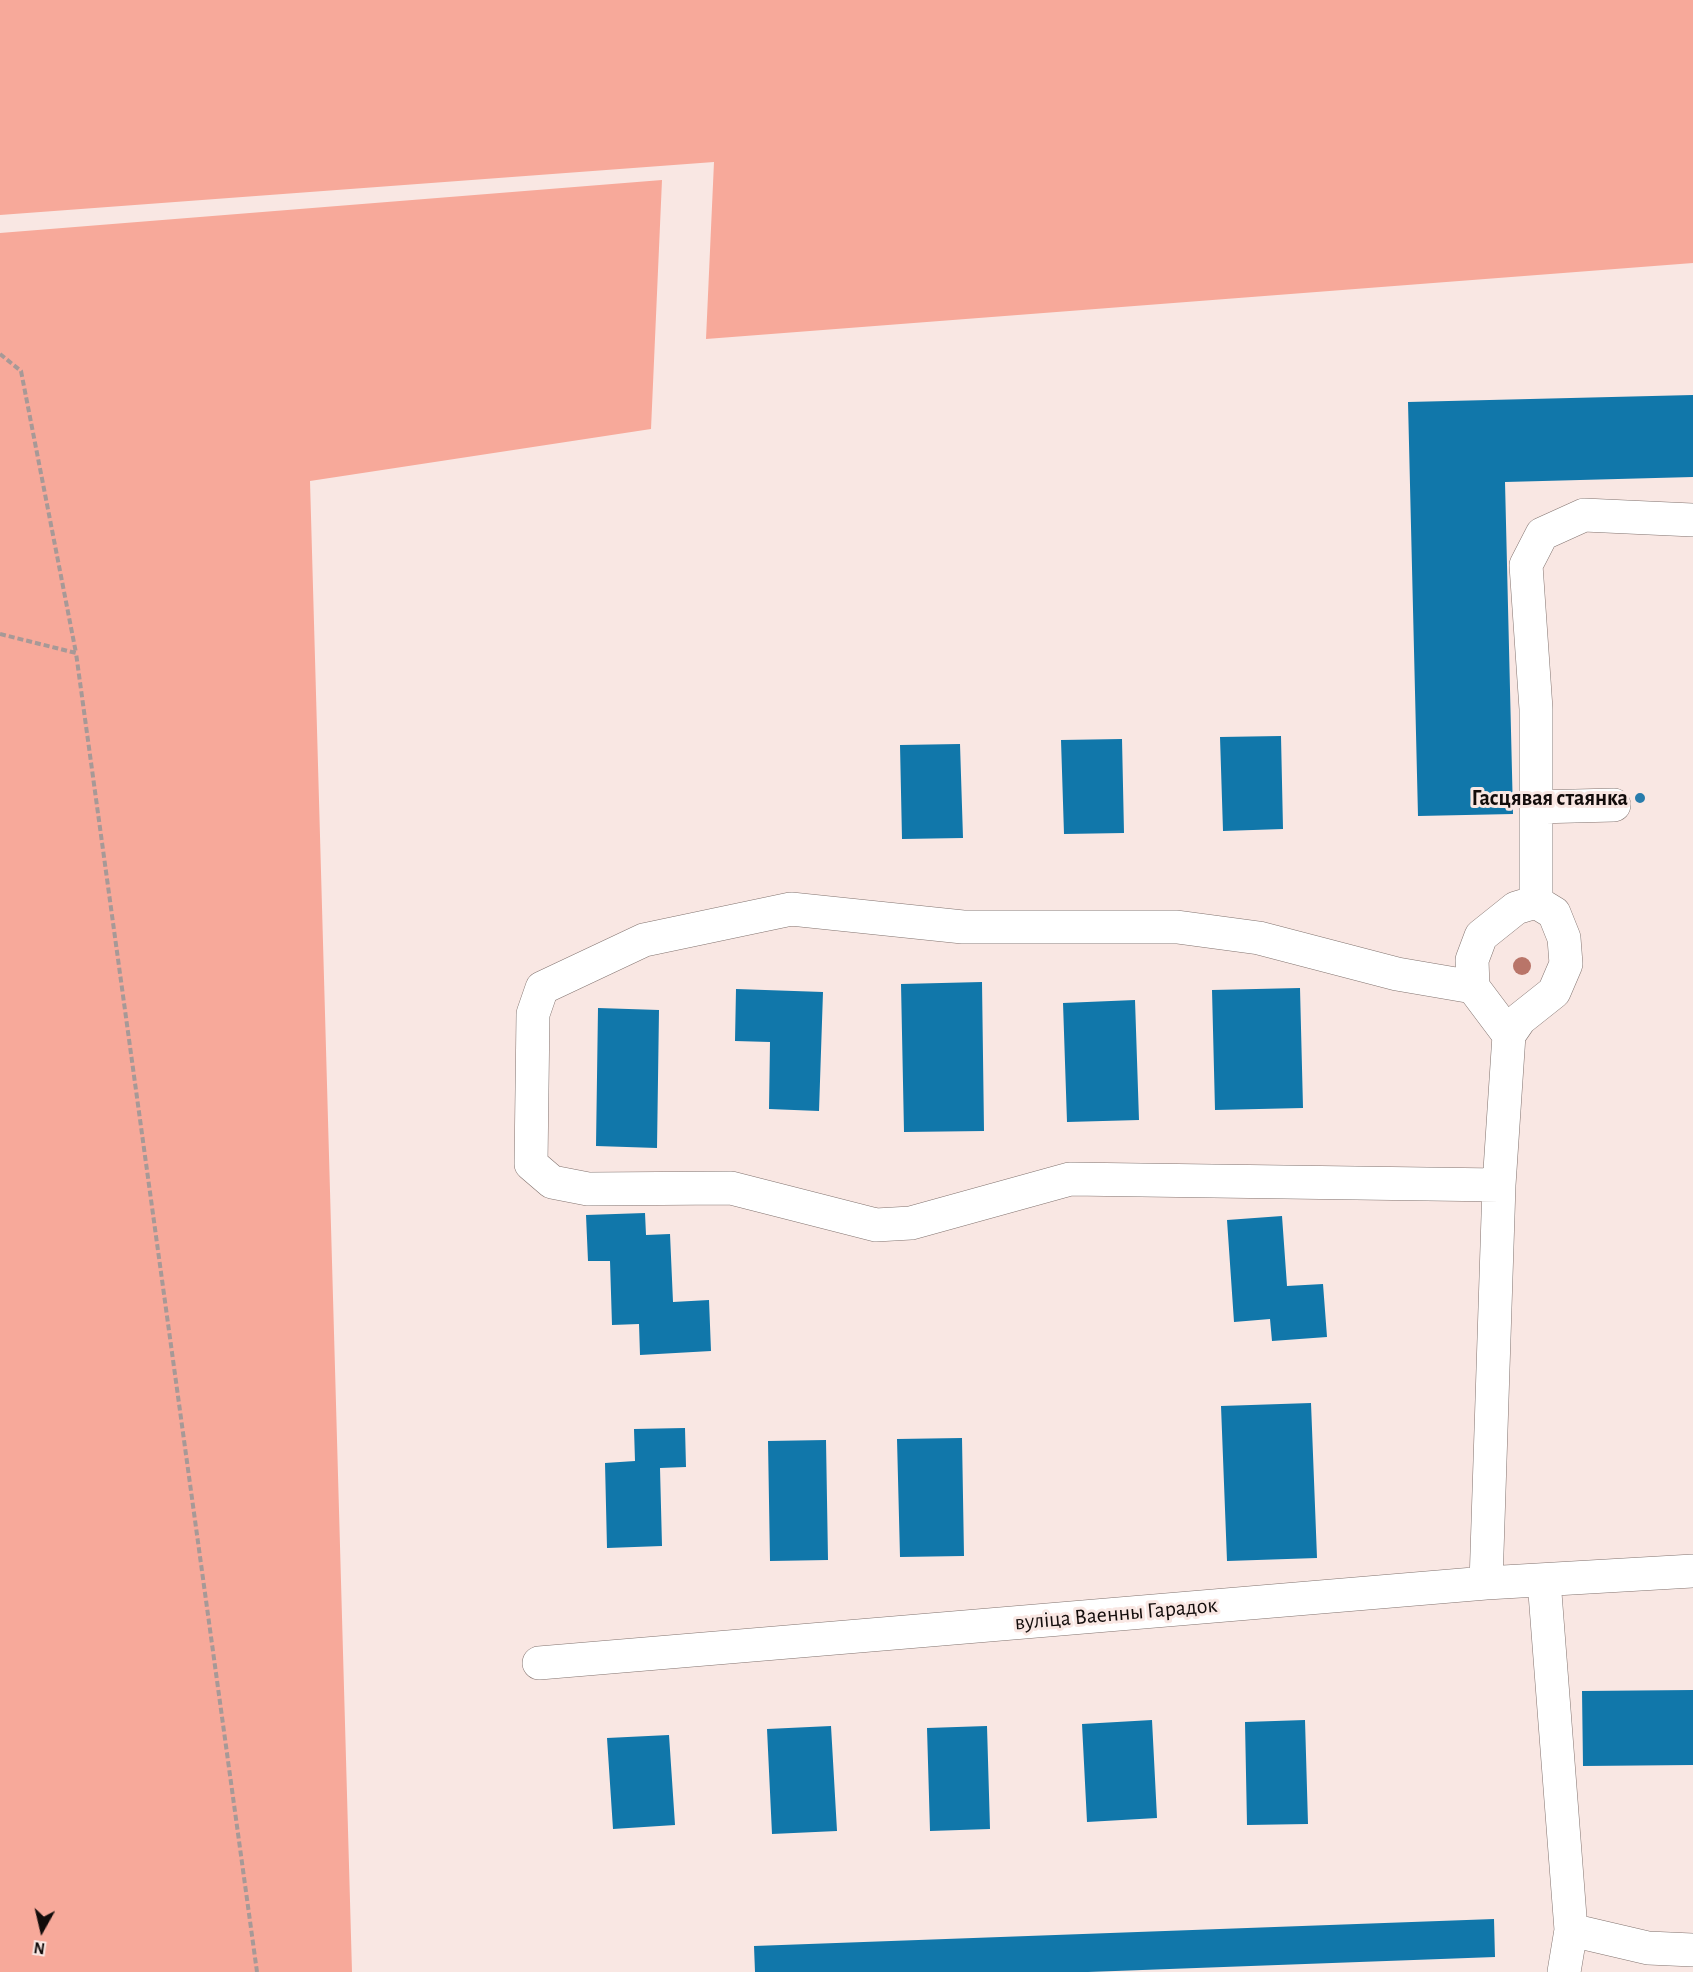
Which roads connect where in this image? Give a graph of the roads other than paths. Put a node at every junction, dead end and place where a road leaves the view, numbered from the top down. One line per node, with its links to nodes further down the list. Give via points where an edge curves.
1 (1693, 520): 3 (street, via 1584,515 1542,534 1526,565 1536,709)
2 (1614, 805): 3 (street)
3 (1536, 807): 4 (street)
4 (1536, 902): 5 (street, via 1508,913 1481,936 1472,960); 6 (street, via 1554,913 1564,938 1566,964 1554,992 1520,1020)
5 (1473, 987): 6 (street); 7 (street, via 1397,974 1259,938 1177,927 963,927 791,909 644,940 542,988 533,1014 531,1164 552,1182 588,1188 730,1188 876,1225 911,1222 1070,1179)
6 (1509, 1035): 7 (street)
7 (1499, 1185): 10 (street)
8 (1693, 1571): 9 (street, вуліца Ваенны Гарадок)
9 (1544, 1580): 10 (street, вуліца Ваенны Гарадок); 12 (street)
10 (1486, 1583): 11 (street, вуліца Ваенны Гарадок)
11 (539, 1663)
12 (1571, 1930): 14 (street); 15 (street)
13 (1693, 1950): 14 (street)
14 (1653, 1960)
15 (1564, 1972)

